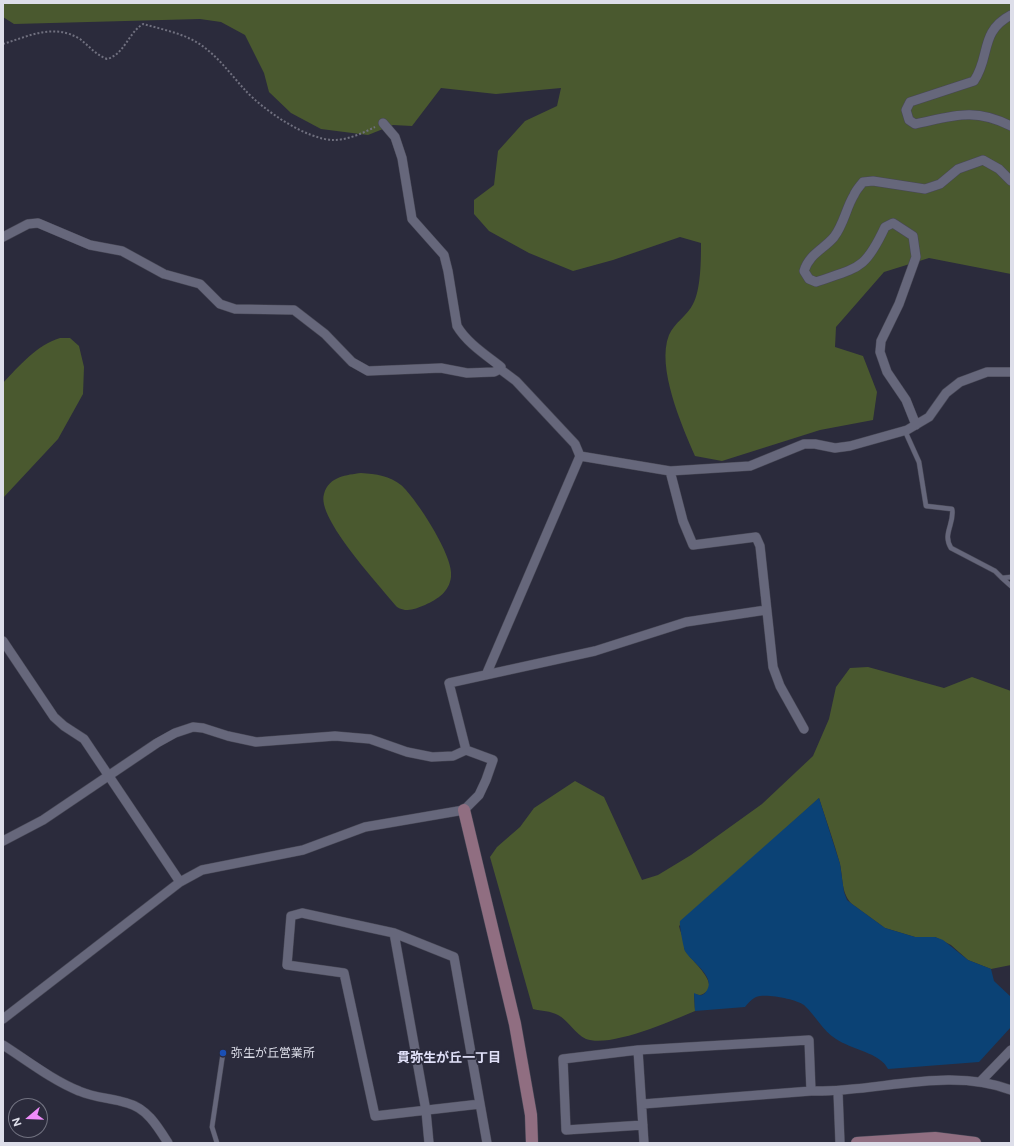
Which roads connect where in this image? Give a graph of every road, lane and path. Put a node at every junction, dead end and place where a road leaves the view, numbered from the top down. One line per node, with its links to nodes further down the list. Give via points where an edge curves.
1 (1011, 15): 4 (street, via 994,27 986,45 980,72 974,81 910,102 906,110 909,120 915,124 961,114 996,118)
2 (3, 44): 3 (path, via 34,34 60,31 80,40 107,59 120,52 136,28 143,24 190,37 206,48 246,91 272,114 291,126 334,140 349,138)
3 (383, 124): 7 (street, via 395,137 402,158 412,219 444,254 457,326 461,333 501,367)
4 (1011, 126)
5 (1011, 181): 9 (street, via 999,169 983,160 958,169 940,184 925,189 873,181 863,182 854,194 844,221 834,237 814,253 806,264 804,271 809,279 816,282 862,264 874,251 885,227 893,223 913,236 916,257 899,304 880,341 880,352 887,372 906,400)
6 (3, 237): 7 (street, via 28,224 38,223 90,245 122,251 164,274 200,284 220,304 235,309 294,310 325,334 352,362 368,371 441,368 467,373 494,372)
7 (500, 369): 11 (street, via 516,382 575,444)
8 (1011, 372): 9 (street, via 987,372 960,382 946,393 928,417)
9 (916, 425): 10 (street)
10 (905, 431): 12 (street, via 835,448 804,444 750,466); 14 (lane, via 919,462 926,506 952,509 947,537 951,548 996,571)
11 (580, 456): 12 (street); 18 (street)
12 (670, 471): 16 (street, via 683,521 693,545 756,537 760,546)
13 (1011, 577): 14 (lane)
14 (1002, 578): 15 (lane)
15 (1011, 586)
16 (766, 610): 18 (street, via 686,622 595,651); 19 (street, via 773,667 780,686)
17 (3, 641): 21 (street, via 54,717 84,739)
18 (486, 675): 20 (street, via 449,683)
19 (804, 729)
20 (466, 750): 21 (street, via 453,756 432,757 407,752 370,739 312,736 279,742 256,742 193,727 175,733); 22 (street, via 493,760 478,795)
21 (108, 776): 23 (street, via 43,820); 24 (street)
22 (464, 810): 24 (street, via 365,827 303,850 202,870); 44 (street, via 515,1024 531,1115)
23 (3, 841)
24 (180, 882): 26 (street)
25 (394, 933): 35 (street, via 454,957); 37 (street); 37 (street, via 302,913 291,916 287,965 344,974 375,1116)
26 (3, 1019)
27 (3, 1045): 40 (street, via 79,1091 128,1103 141,1109 156,1124)
28 (638, 1050): 33 (street, via 809,1040); 36 (street); 38 (street, via 563,1059 566,1130)
29 (1011, 1050): 31 (street)
30 (223, 1053): 41 (lane, via 212,1127)
31 (981, 1081): 32 (street); 34 (street, via 938,1080)
32 (1011, 1090)
33 (811, 1091): 34 (street); 36 (street)
34 (838, 1092): 46 (street)
35 (480, 1104): 37 (street); 43 (street)
36 (643, 1104): 38 (street)
37 (426, 1111): 42 (street)
38 (643, 1125): 45 (street)
39 (958, 1141): 47 (street, via 935,1138); 48 (street)
40 (168, 1143)
41 (217, 1143)
42 (429, 1143)
43 (487, 1143)
44 (532, 1143)
45 (644, 1143)
46 (840, 1143)
47 (857, 1143)
48 (975, 1143)

